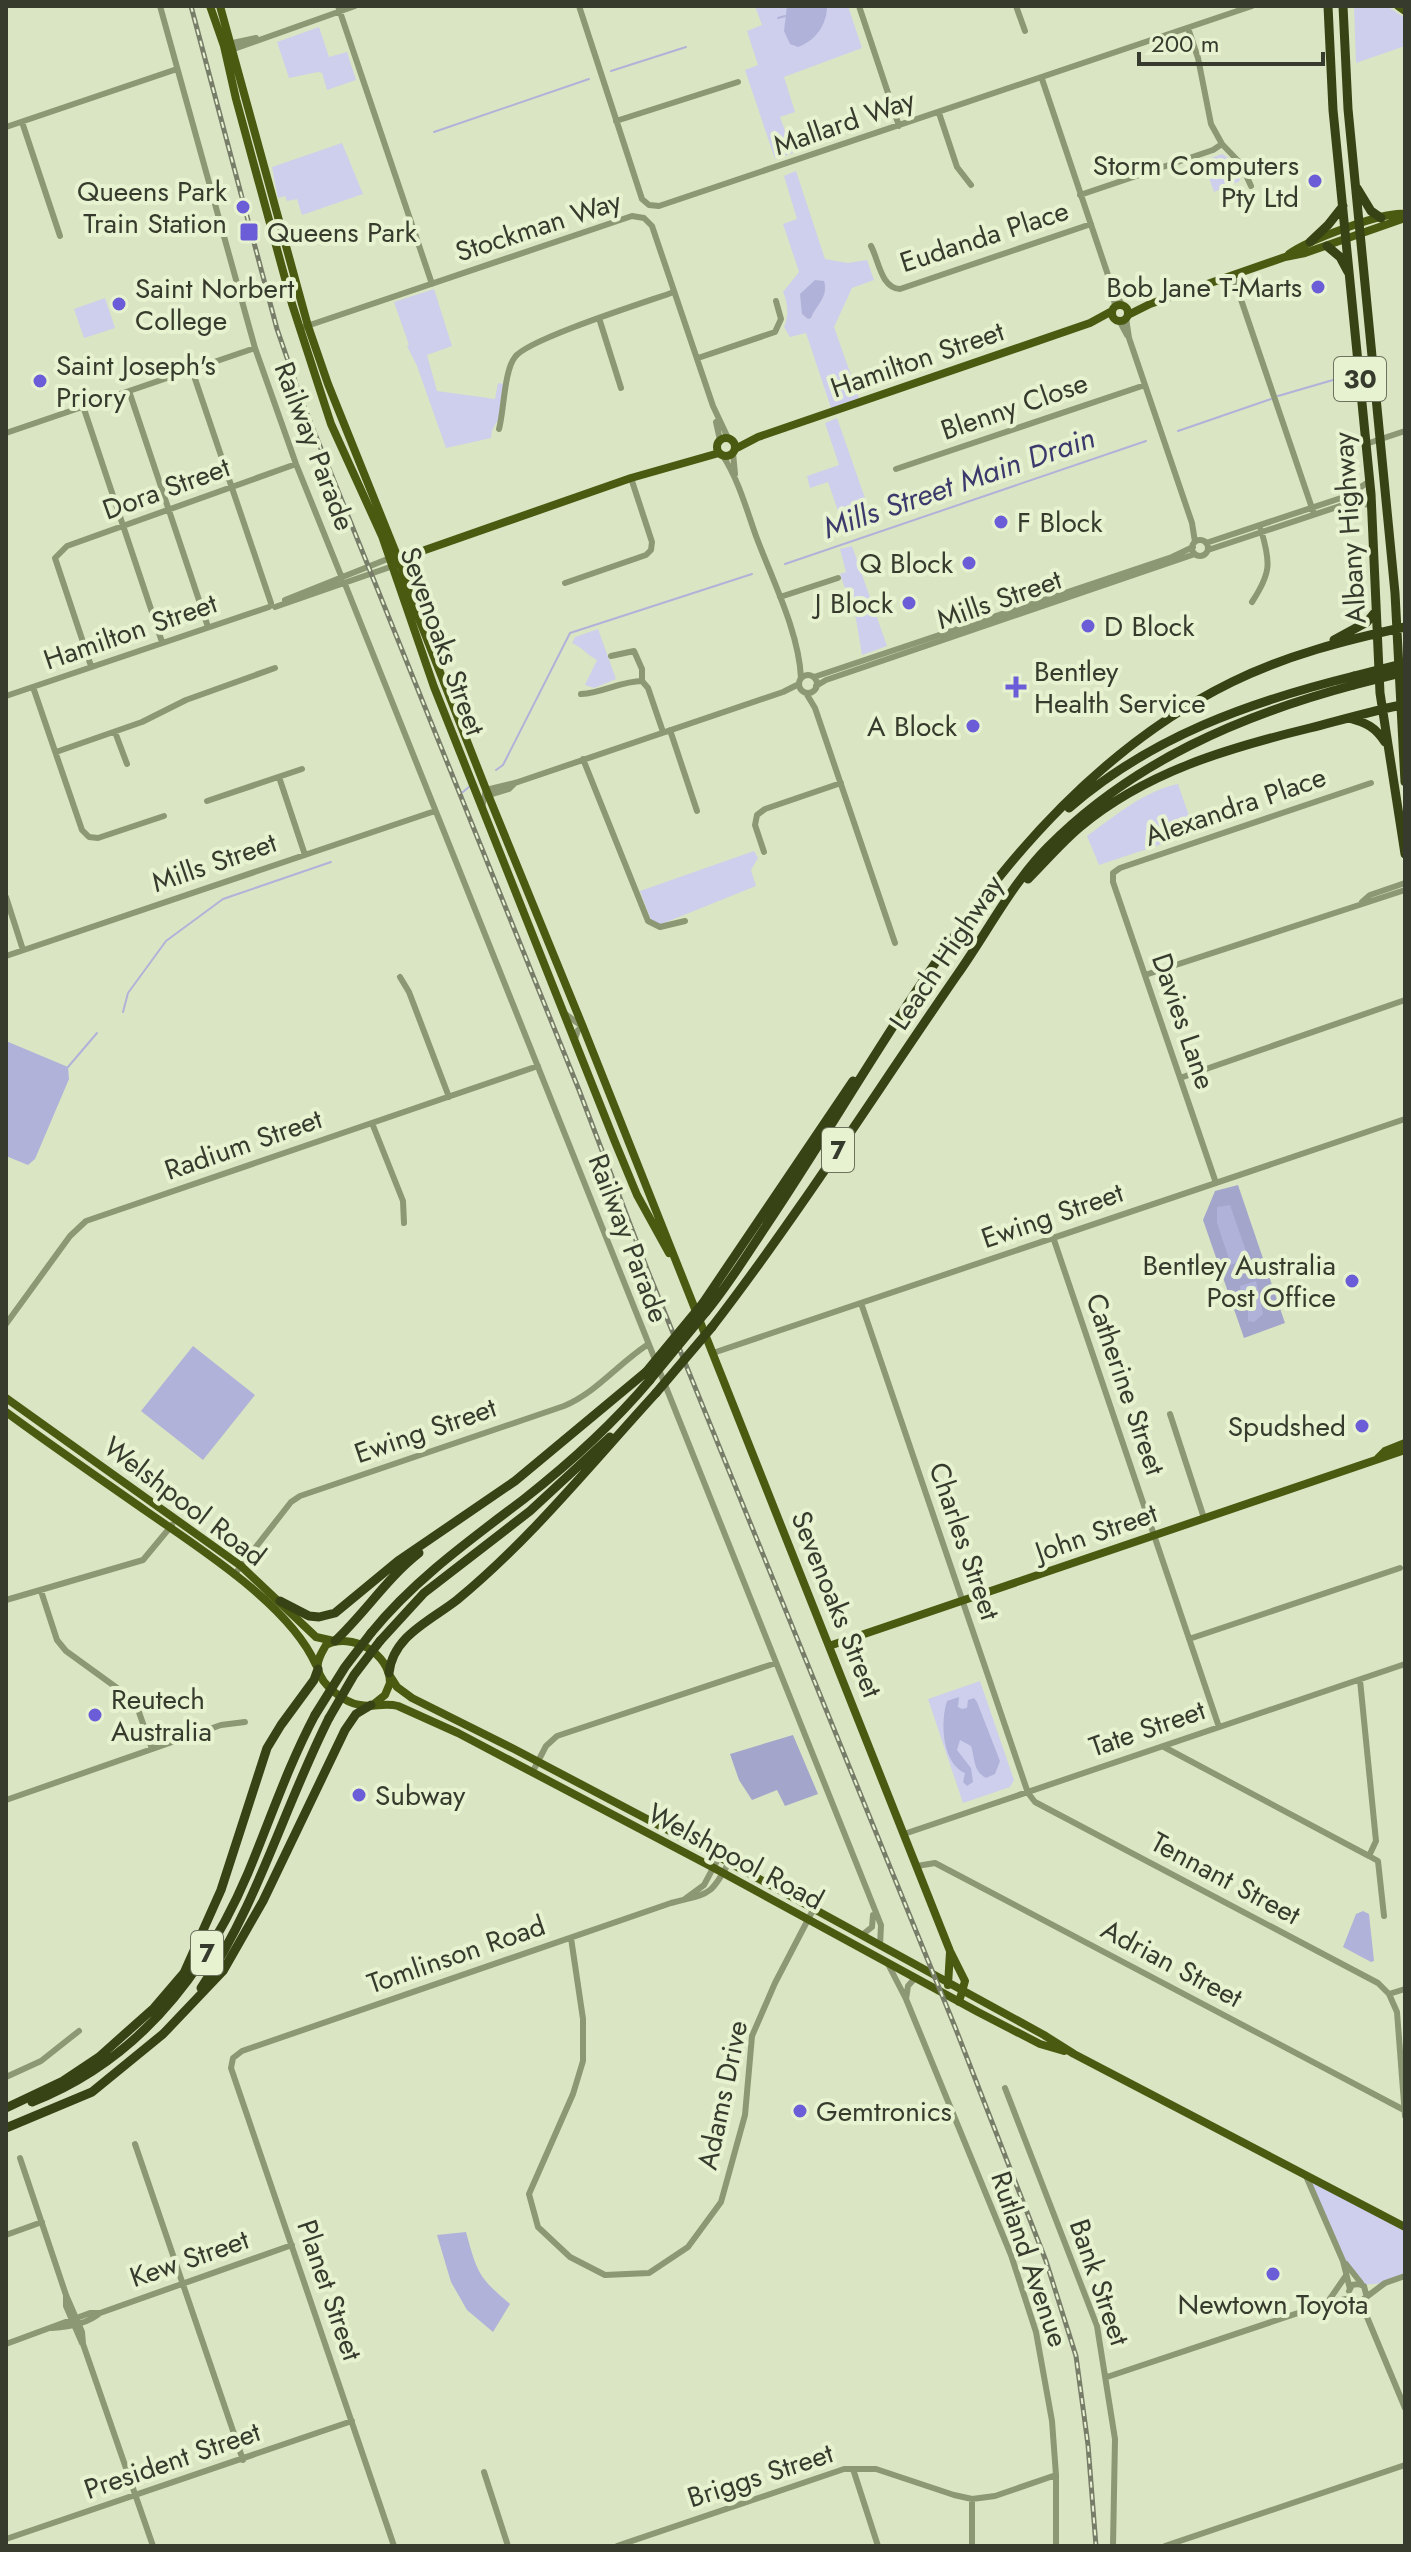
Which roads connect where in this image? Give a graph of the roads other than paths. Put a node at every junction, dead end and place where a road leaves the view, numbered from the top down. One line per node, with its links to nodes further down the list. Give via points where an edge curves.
1 (160, 6): 17 (street, Railway Parade)
2 (210, 6): 16 (main road, Sevenoaks Street)
3 (220, 6): 16 (main road, Sevenoaks Street)
4 (355, 6): 12 (street)
5 (579, 6): 21 (street, Mallard Way)
6 (859, 6): 23 (street)
7 (1016, 6): 15 (street)
8 (1252, 6): 14 (street, Mallard Way)
9 (1328, 6): 30 (highway, Albany Highway / 30)
10 (1343, 6): 27 (highway, Albany Highway / 30)
11 (1398, 6): 13 (main road)
12 (339, 9): 16 (street); 43 (street)
13 (1405, 11)
14 (1188, 28): 18 (street, Mallard Way); 25 (street, via 1208,111)
15 (1025, 31)
16 (228, 48): 48 (main road, Sevenoaks Street, via 236,99)
17 (177, 69): 22 (street); 49 (street, Railway Parade)
18 (1042, 79): 20 (street, Mallard Way); 29 (street)
19 (738, 82): 21 (street)
20 (939, 113): 23 (street, Mallard Way); 26 (street, via 957,167)
21 (616, 121): 23 (street, Mallard Way, via 642,199 659,206)
22 (22, 122): 24 (street); 36 (street)
23 (899, 126)
24 (6, 127)
25 (1222, 144): 28 (street, via 1241,164); 29 (street)
26 (971, 185)
27 (1356, 185): 32 (highway); 34 (highway, Albany Highway / 30)
28 (1251, 186)
29 (1080, 195): 33 (street)
30 (1343, 205): 35 (highway, Albany Highway / 30); 37 (highway)
31 (1405, 216): 32 (main road, Hamilton Street); 34 (main road, Hamilton Street)
32 (1381, 218): 34 (main road, Hamilton Street)
33 (1091, 224): 38 (street, Eudanda Place, via 900,289 886,284); 46 (street)
34 (1360, 229): 35 (main road, Hamilton Street); 59 (highway, Albany Highway / 30)
35 (1346, 234): 37 (main road, Hamilton Street); 39 (main road, Hamilton Street); 41 (highway, Albany Highway / 30)
36 (60, 236)
37 (1310, 242): 40 (main road, Hamilton Street)
38 (871, 246)
39 (1327, 246): 40 (main road, Hamilton Street); 41 (highway)
40 (1285, 257): 42 (main road, Hamilton Street)
41 (1350, 275): 60 (highway, Albany Highway / 30)
42 (1233, 276): 46 (main road, Hamilton Street); 69 (street)
43 (432, 284): 44 (street, Stockman Way, via 632,216 652,226); 48 (street, Stockman Way)
44 (674, 292): 47 (street); 50 (street, Stockman Way)
45 (776, 301): 50 (street, via 781,319 775,332)
46 (1120, 313): 52 (street); 61 (main road, Hamilton Street)
47 (599, 318): 53 (street); 56 (street, via 515,357)
48 (304, 327): 73 (main road, Sevenoaks Street, via 331,424)
49 (255, 348): 51 (street); 62 (street, Railway Parade)
50 (698, 358): 61 (street, Stockman Way)
51 (192, 370): 54 (street); 66 (street)
52 (1145, 385): 63 (street, Blenny Close); 72 (street)
53 (621, 388)
54 (129, 391): 55 (street); 68 (street)
55 (83, 406): 58 (street); 70 (street)
56 (499, 429)
57 (1405, 431): 59 (street)
58 (6, 433)
59 (1381, 440): 60 (street); 77 (highway, Albany Highway / 30)
60 (1366, 444): 65 (highway, Albany Highway / 30)
61 (726, 447): 64 (main road, Hamilton Street); 78 (street, Stockman Way)
62 (296, 464): 66 (street, Dora Street); 75 (street, Railway Parade)
63 (896, 469)
64 (631, 478): 73 (main road, Hamilton Street); 76 (street, via 651,550)
65 (1370, 481): 67 (highway, Albany Highway / 30); 69 (street, Mills Street)
66 (232, 486): 68 (street, Dora Street); 80 (street)
67 (1371, 506): 69 (street, Mills Street, via 1355,501); 81 (highway, Albany Highway / 30)
68 (170, 509): 70 (street, Dora Street); 83 (street)
69 (1313, 511): 71 (street, Mills Street)
70 (124, 528): 86 (street); 91 (street, Dora Street, via 67,546 55,558)
71 (1261, 529): 72 (street, Mills Street); 79 (street, via 1268,572)
72 (1200, 546): 94 (street, Mills Street); 98 (street, Mills Street)
73 (395, 561): 75 (street, Hamilton Street); 116 (main road, Sevenoaks Street, via 423,659); 117 (main road, Sevenoaks Street)
74 (838, 578): 78 (street)
75 (344, 581): 80 (street, Hamilton Street); 119 (street, Railway Parade)
76 (565, 583)
77 (1395, 593): 82 (highway); 84 (highway, Albany Highway / 30)
78 (780, 597): 89 (street, Stockman Way)
79 (1252, 602)
80 (272, 605): 83 (street, Hamilton Street)
81 (1376, 611): 85 (highway, Albany Highway / 30); 87 (highway, via 1367,622)
82 (1405, 612)
83 (208, 627): 86 (street, Hamilton Street)
84 (1401, 627): 85 (highway); 101 (highway, Albany Highway / 30)
85 (1377, 632): 87 (highway); 102 (highway, Albany Highway / 30)
86 (162, 642): 91 (street, Hamilton Street)
87 (1321, 648): 124 (highway, via 1231,682 1147,732)
88 (611, 656): 95 (street, via 634,651)
89 (801, 663): 94 (street); 98 (street)
90 (1405, 663): 96 (highway, Leach Highway / 7, bridge)
91 (91, 666): 97 (street, Hamilton Street)
92 (275, 668): 106 (street)
93 (1405, 672): 96 (highway, Leach Highway / 7, bridge)
94 (812, 676): 98 (street); 98 (street, Mills Street)
95 (642, 681): 99 (street); 105 (street)
96 (1354, 681): 124 (highway, 7, via 1288,693 1188,730 1100,782); 131 (highway, Leach Highway / 7, via 1251,716 1146,769 1049,845)
97 (33, 687): 100 (street, Hamilton Street); 108 (street)
98 (806, 687): 105 (street, Mills Street); 114 (street)
99 (581, 694)
100 (6, 696)
101 (1403, 704): 102 (highway); 104 (highway, Albany Highway / 30)
102 (1382, 709): 103 (highway); 107 (highway, Albany Highway / 30)
103 (1347, 718): 107 (highway, via 1377,729); 131 (highway, via 1223,750 1175,769 1080,827)
104 (1403, 721): 113 (highway, Albany Highway / 30)
105 (666, 731): 109 (street, Mills Street); 121 (street)
106 (115, 732): 108 (street); 110 (street)
107 (1387, 745): 125 (highway, Albany Highway / 30)
108 (56, 752): 122 (street, via 89,837)
109 (583, 759): 117 (street, Mills Street); 133 (street, via 648,921 660,927)
110 (127, 764)
111 (302, 769): 112 (street)
112 (279, 777): 118 (street); 126 (street)
113 (1405, 782)
114 (841, 783): 123 (street, via 757,815); 135 (street)
115 (1371, 783): 127 (street, Alexandra Place)
116 (473, 787): 117 (street); 120 (main road, Sevenoaks Street)
117 (486, 794): 120 (street); 142 (main road, Sevenoaks Street)
118 (207, 801)
119 (435, 811): 126 (street, Mills Street); 144 (street, Railway Parade)
120 (482, 811): 141 (main road, Sevenoaks Street)
121 (697, 811)
122 (164, 816)
123 (764, 852)
124 (1018, 852): 134 (highway, 7)
125 (1405, 854)
126 (305, 855): 136 (street, Mills Street)
127 (1113, 873): 138 (street, Davies Lane)
128 (1405, 883): 132 (street)
129 (1405, 890): 132 (street)
130 (6, 897): 136 (street)
131 (1008, 898): 162 (highway, Leach Highway / 7, bridge, via 810,1191 712,1327)
132 (1362, 902): 138 (street)
133 (685, 921)
134 (957, 933): 150 (highway, 7); 154 (highway)
135 (895, 943)
136 (23, 950): 137 (street, Mills Street)
137 (6, 956)
138 (1145, 975): 145 (street, Davies Lane)
139 (400, 977): 146 (street)
140 (1403, 1002): 145 (street)
141 (564, 1013): 142 (street); 143 (main road, Sevenoaks Street)
142 (583, 1027): 143 (street); 153 (main road, Sevenoaks Street)
143 (575, 1039): 153 (main road, Sevenoaks Street, via 637,1195)
144 (538, 1066): 146 (street, Radium Street); 158 (street, Railway Parade)
145 (1180, 1078): 149 (street, Davies Lane)
146 (449, 1097): 148 (street, Radium Street)
147 (1405, 1119): 149 (street, Ewing Street)
148 (372, 1123): 151 (street, via 403,1201); 157 (street, Radium Street, via 86,1221)
149 (1216, 1183): 152 (street, Ewing Street)
150 (773, 1216): 154 (highway); 156 (highway, 7)
151 (404, 1223)
152 (1053, 1237): 155 (street, Ewing Street); 173 (street, Catherine Street)
153 (682, 1274): 159 (main road, Sevenoaks Street)
154 (711, 1291): 156 (highway)
155 (861, 1303): 159 (street, Ewing Street); 181 (street, Charles Street)
156 (704, 1308): 160 (highway, 7, bridge)
157 (6, 1324)
158 (647, 1345): 175 (street, Ewing Street, via 596,1388 564,1406 300,1496); 185 (street, Railway Parade)
159 (713, 1353): 184 (main road, Sevenoaks Street)
160 (648, 1376): 168 (highway); 229 (highway, 7, bridge, via 586,1447 434,1569 387,1614 345,1667 294,1755 226,1918 206,1955 156,2020 88,2076)
161 (6, 1398): 169 (main road, Welshpool Road)
162 (642, 1408): 188 (highway, 7, via 501,1560 403,1640 391,1657); 224 (highway, 7, bridge, via 530,1511 424,1593 380,1641 329,1718 234,1936)
163 (6, 1412): 171 (main road, Welshpool Road)
164 (1170, 1414): 170 (street)
165 (1405, 1443): 167 (main road, John Street)
166 (1405, 1450): 167 (main road, John Street)
167 (1378, 1459): 170 (main road, John Street)
168 (472, 1511): 180 (highway, via 398,1561 335,1613 309,1616); 183 (highway, via 396,1572)
169 (176, 1518): 171 (street); 172 (main road, Welshpool Road)
170 (1204, 1518): 173 (main road, John Street)
171 (169, 1528): 174 (main road, Welshpool Road); 178 (street, via 143,1560)
172 (190, 1528): 174 (main road, via 189,1536); 175 (main road, Welshpool Road)
173 (1153, 1535): 181 (main road, John Street); 182 (street, Catherine Street)
174 (202, 1552): 177 (main road, Welshpool Road)
175 (241, 1566): 177 (street, Ewing Street); 180 (main road, Welshpool Road)
176 (1400, 1568): 182 (street)
177 (234, 1575): 187 (main road, Welshpool Road, via 287,1622)
178 (41, 1591): 179 (street); 194 (street, via 57,1640 135,1701)
179 (6, 1600)
180 (280, 1601): 183 (main road, Welshpool Road, via 316,1637)
181 (963, 1602): 184 (main road, John Street); 197 (street, Charles Street)
182 (1189, 1639): 192 (street, Catherine Street)
183 (335, 1641): 187 (main road, via 324,1647); 188 (main road, via 363,1645)
184 (829, 1646): 199 (main road, Sevenoaks Street)
185 (776, 1663): 195 (street, via 557,1736); 207 (street, Railway Parade)
186 (1405, 1664): 189 (street, Tate Street)
187 (318, 1668): 190 (main road, via 341,1696 356,1704); 229 (highway, 7, via 267,1748 221,1890 184,1973 99,2057)
188 (389, 1675): 190 (main road, via 387,1691); 195 (main road, Welshpool Road, via 412,1698)
189 (1360, 1680): 192 (street, Tate Street); 200 (street, via 1376,1841)
190 (373, 1704): 196 (main road, Welshpool Road, via 398,1706); 224 (highway, 7, via 356,1714 345,1730 236,1951)
191 (245, 1722): 194 (street)
192 (1219, 1727): 193 (street, Tate Street)
193 (1163, 1746): 197 (street, Tate Street); 200 (street)
194 (152, 1749): 198 (street)
195 (538, 1762): 196 (street); 201 (main road, Welshpool Road)
196 (532, 1773): 204 (main road, Welshpool Road)
197 (1028, 1793): 199 (street, Tate Street); 220 (street, Tennant Street, via 1035,1802 1378,1983)
198 (6, 1800)
199 (904, 1834): 203 (main road, Sevenoaks Street)
200 (1369, 1856): 209 (street, via 1378,1861)
201 (719, 1857): 202 (main road, Welshpool Road); 204 (street, Tomlinson Road)
202 (729, 1862): 205 (street, Tomlinson Road); 208 (main road, Welshpool Road)
203 (917, 1866): 214 (main road, Sevenoaks Street); 230 (street, Adrian Street, via 935,1863)
204 (714, 1868): 205 (main road, Welshpool Road); 206 (street, Tomlinson Road, via 704,1885)
205 (723, 1873): 206 (street, Tomlinson Road, via 709,1893); 210 (main road, Welshpool Road)
206 (685, 1899): 212 (street, Tomlinson Road)
207 (873, 1907): 211 (street, via 873,1923); 213 (street, Railway Parade, via 882,1929)
208 (814, 1908): 210 (street, Adams Drive); 211 (main road, Welshpool Road)
209 (1384, 1916)
210 (808, 1919): 212 (street, Adams Drive, via 752,2036 745,2115 721,2202 688,2247 649,2273 605,2275 570,2257 538,2227 529,2194 583,2061 583,2019); 215 (main road, Welshpool Road)
211 (862, 1935): 213 (main road, Welshpool Road)
212 (571, 1938): 225 (street, Tomlinson Road)
213 (880, 1946): 217 (main road, Welshpool Road)
214 (950, 1951): 217 (main road, Sevenoaks Street); 219 (main road, Sevenoaks Street, via 965,1981)
215 (887, 1963): 216 (main road, Welshpool Road); 221 (street, Rutland Avenue)
216 (915, 1978): 221 (street); 222 (main road, Welshpool Road)
217 (947, 1982): 219 (main road, Welshpool Road); 222 (main road, Sevenoaks Street)
218 (1405, 1989): 220 (street)
219 (964, 1992): 222 (main road); 226 (main road, Welshpool Road)
220 (1389, 1994): 230 (street, via 1397,2012)
221 (906, 1999): 254 (street, Rutland Avenue, via 1026,2299 1042,2361)
222 (955, 2000): 226 (main road, Welshpool Road, via 1040,2044)
223 (79, 2031): 227 (street, via 41,2061)
224 (163, 2034): 231 (highway, 7, via 92,2092)
225 (242, 2051): 238 (street, Planet Street, via 231,2068)
226 (1074, 2054): 234 (main road, Welshpool Road)
227 (6, 2077)
228 (1005, 2088): 247 (street, Bank Street, via 1092,2311)
229 (6, 2109)
230 (1405, 2113)
231 (6, 2128)
232 (135, 2144): 242 (street)
233 (20, 2158): 235 (street)
234 (1306, 2176): 236 (main road, Welshpool Road); 239 (street)
235 (42, 2222): 237 (street); 245 (street)
236 (1405, 2227)
237 (6, 2235)
238 (292, 2245): 242 (street, Kew Street); 249 (street, Planet Street)
239 (1343, 2261): 240 (street); 243 (street)
240 (1346, 2274): 243 (street); 244 (street)
241 (1405, 2276): 243 (street)
242 (183, 2282): 245 (street, Kew Street); 250 (street)
243 (1358, 2293): 244 (street); 248 (street)
244 (1329, 2302): 247 (street)
245 (75, 2322): 246 (street, Kew Street); 255 (street)
246 (6, 2344)
247 (1107, 2377): 266 (street, Bank Street, via 1115,2439)
248 (1405, 2408)
249 (352, 2421): 250 (street, President Street); 260 (street, Planet Street)
250 (243, 2460): 255 (street, President Street)
251 (1405, 2465): 267 (street)
252 (853, 2469): 256 (street, Briggs Street, via 876,2469); 258 (street, Briggs Street); 263 (street)
253 (484, 2472): 261 (street)
254 (1056, 2475): 256 (street, Briggs Street); 265 (street, Rutland Avenue)
255 (136, 2496): 257 (street, President Street); 259 (street)
256 (972, 2499): 264 (street)
257 (6, 2539)
258 (632, 2544): 262 (street, Briggs Street)
259 (153, 2546)
260 (394, 2546)
261 (508, 2546)
262 (617, 2546)
263 (878, 2546)
264 (972, 2546)
265 (1056, 2546)
266 (1113, 2546)
267 (1165, 2546)

